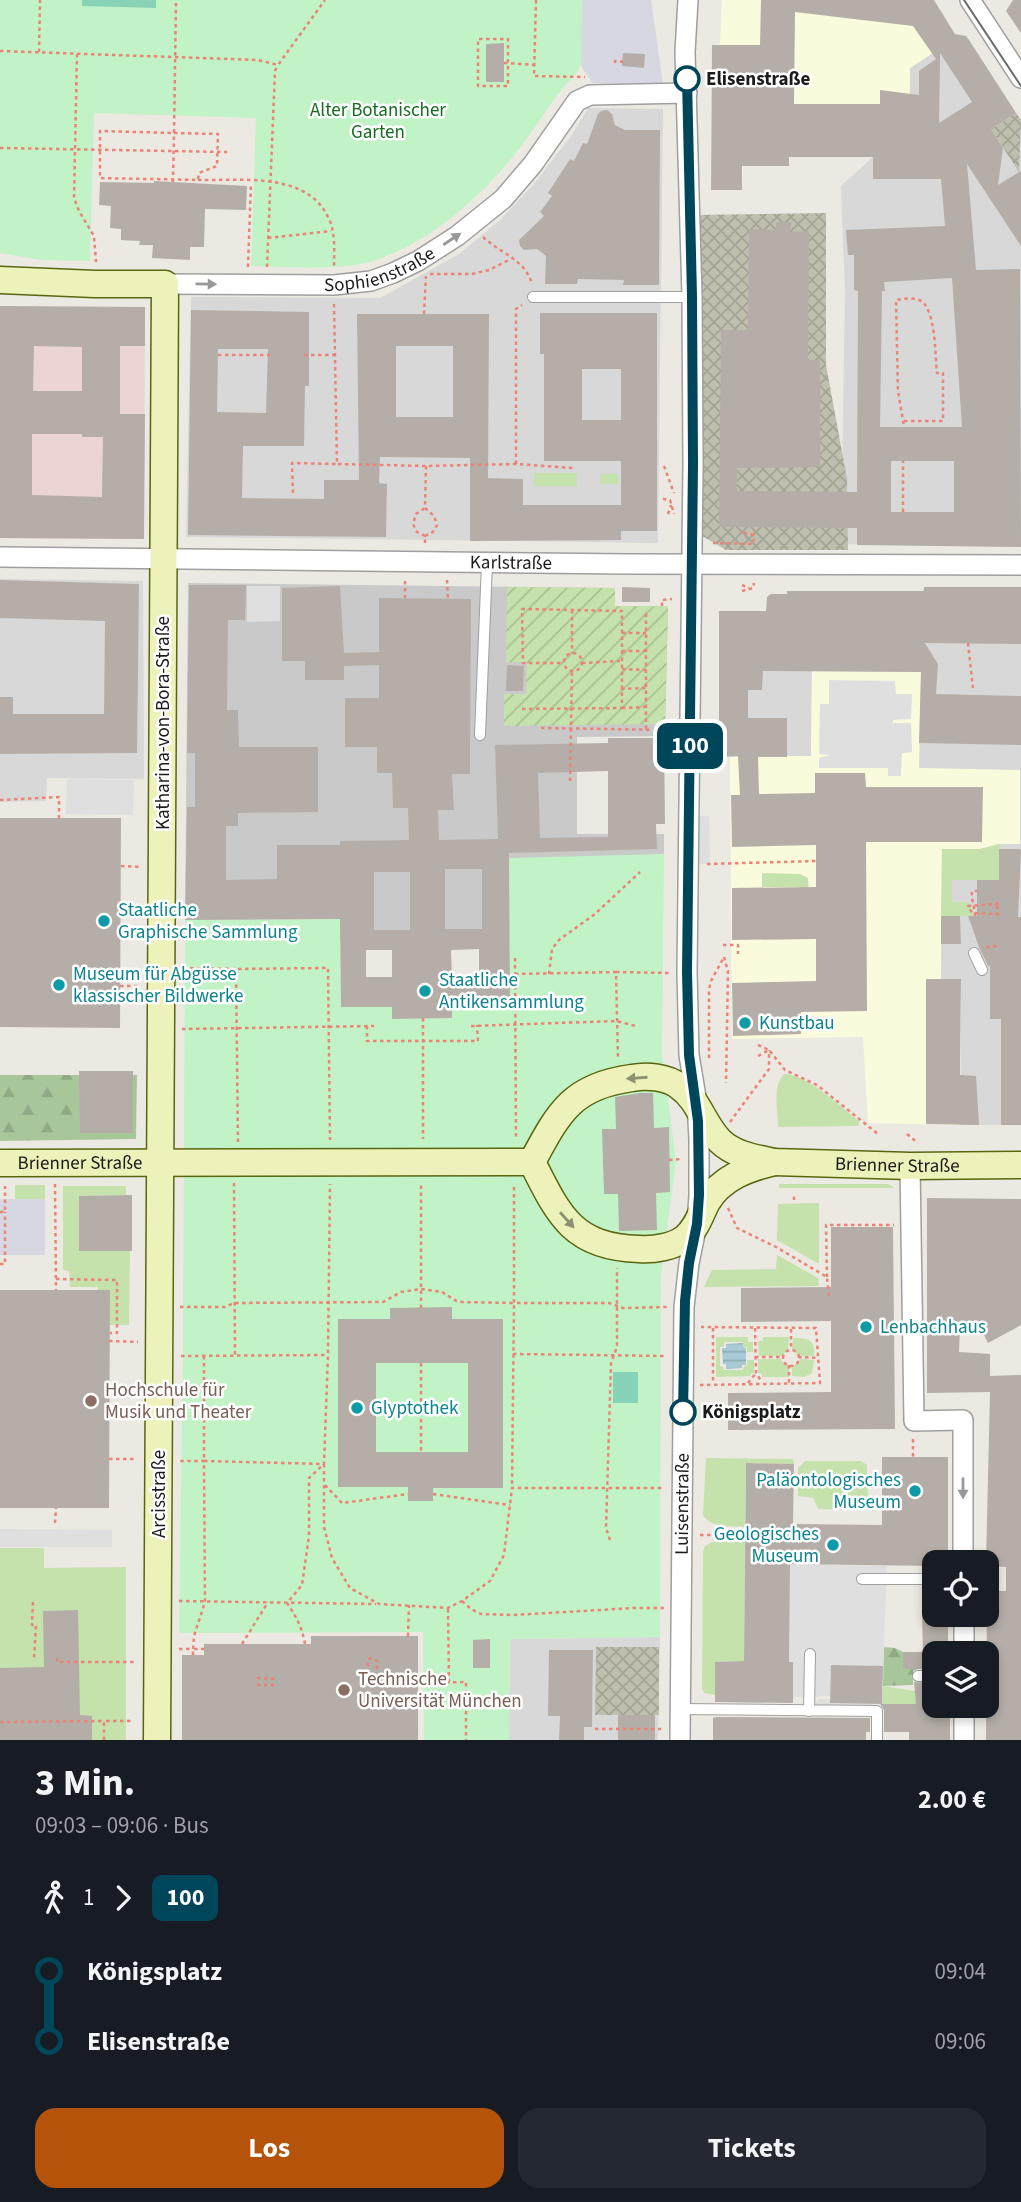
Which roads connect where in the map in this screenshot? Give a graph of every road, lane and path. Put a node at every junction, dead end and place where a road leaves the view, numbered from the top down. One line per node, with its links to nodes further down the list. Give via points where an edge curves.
1 (40, 0): 9 (path)
2 (176, 0): 12 (path)
3 (325, 0): 16 (path)
4 (536, 0): 17 (path)
5 (676, 0): 10 (street, Luisenstraße)
6 (688, 0): 10 (street, Luisenstraße)
7 (970, 0): 19 (street)
8 (0, 51): 9 (path)
9 (39, 52): 11 (path)
10 (685, 52): 20 (street, Luisenstraße)
11 (77, 54): 12 (path); 23 (path)
12 (176, 56): 16 (path); 21 (path)
13 (615, 62): 14 (path)
14 (623, 62)
15 (506, 63): 15 (path, via 508,39 478,39 478,86 508,86); 17 (path)
16 (278, 65): 31 (path)
17 (534, 65): 18 (path)
18 (534, 76)
19 (1021, 78)
20 (687, 93): 32 (street, Sophienstraße, via 582,97 533,164); 43 (street, Luisenstraße)
21 (174, 132): 24 (path, via 100,131); 25 (path); 26 (path, via 218,134)
22 (0, 148): 23 (path)
23 (75, 149): 24 (path); 38 (path, via 74,198 94,236)
24 (100, 149): 25 (path); 29 (path, via 100,178)
25 (173, 151): 26 (path); 29 (path)
26 (218, 152): 27 (path); 28 (path, via 217,166 200,173)
27 (227, 152)
28 (198, 180): 29 (path); 30 (path)
29 (173, 181)
30 (251, 182): 31 (path); 40 (path)
31 (270, 183): 33 (path, via 291,186 313,198); 34 (path)
32 (473, 225): 35 (path); 36 (street, Sophienstraße, one-way to 32)
33 (333, 231): 34 (path); 41 (path)
34 (268, 238): 40 (path)
35 (511, 259): 36 (path, via 472,274); 42 (path, via 529,274)
36 (422, 268): 41 (street, Sophienstraße); 44 (path)
37 (0, 280): 38 (main road, Sophienstraße)
38 (95, 284): 39 (main road, Sophienstraße)
39 (165, 284): 40 (street, Sophienstraße, one-way to 40); 69 (main road, Katharina-von-Bora-Straße)
40 (257, 284): 41 (street, Sophienstraße)
41 (334, 285): 48 (path)
42 (533, 297): 43 (lane); 53 (path, via 516,309)
43 (692, 297): 72 (street, Luisenstraße)
44 (424, 314)
45 (218, 355): 46 (path)
46 (271, 355)
47 (304, 355): 48 (path)
48 (335, 355): 52 (path)
49 (904, 422): 49 (path, via 943,421 943,373 937,373 931,315 926,304 911,298 896,300 898,391); 50 (path)
50 (904, 427)
51 (903, 461): 60 (path)
52 (337, 464): 54 (path); 56 (path, via 292,463)
53 (516, 464): 54 (path); 55 (path)
54 (426, 466): 59 (path)
55 (573, 468)
56 (293, 493)
57 (663, 499): 58 (path)
58 (671, 505): 61 (path); 62 (path)
59 (425, 509): 65 (path, via 437,525); 65 (path, via 416,514 413,524 417,533)
60 (902, 512)
61 (667, 514)
62 (674, 514)
63 (740, 532): 64 (path)
64 (749, 535): 66 (path); 67 (path, via 754,535 754,544)
65 (425, 536): 70 (path)
66 (740, 538)
67 (713, 543)
68 (0, 557): 69 (street, Karlstraße)
69 (163, 559): 70 (street, Karlstraße); 126 (main road, Katharina-von-Bora-Straße)
70 (425, 562): 71 (street, Karlstraße)
71 (487, 563): 72 (street, Karlstraße); 107 (lane)
72 (692, 564): 73 (street, Karlstraße); 112 (street, Luisenstraße)
73 (1021, 565)
74 (405, 582): 78 (path)
75 (447, 582): 79 (path)
76 (742, 585): 77 (path)
77 (749, 588)
78 (405, 598)
79 (447, 599)
80 (672, 599): 81 (path, via 662,600)
81 (662, 606)
82 (572, 610): 84 (path, via 622,611); 89 (path); 91 (path, via 522,609 523,663)
83 (646, 610): 85 (path)
84 (622, 633): 85 (path); 87 (path)
85 (646, 633): 88 (path)
86 (968, 643): 97 (path)
87 (622, 651): 88 (path); 90 (path)
88 (646, 651): 94 (path)
89 (572, 654): 91 (path); 92 (path)
90 (622, 661): 92 (path); 93 (path)
91 (564, 663): 95 (path)
92 (582, 663): 95 (path)
93 (622, 670): 94 (path); 98 (path)
94 (646, 670): 96 (path)
95 (572, 671): 102 (path)
96 (646, 688): 98 (path); 99 (path)
97 (974, 688)
98 (621, 689): 100 (path)
99 (645, 707): 100 (path); 105 (path)
100 (622, 708): 102 (path)
101 (522, 709): 102 (path)
102 (571, 709): 104 (path)
103 (541, 728): 104 (path)
104 (570, 728): 105 (path); 108 (path)
105 (646, 729): 106 (path)
106 (670, 730)
107 (480, 736)
108 (570, 781)
109 (0, 800): 110 (path, via 59,797)
110 (59, 818)
111 (816, 861): 112 (path)
112 (688, 864): 130 (street, Luisenstraße)
113 (121, 866): 114 (path)
114 (132, 866)
115 (640, 872): 132 (path, via 559,940 552,949)
116 (977, 891): 118 (path, via 972,891)
117 (997, 904): 118 (path); 118 (path, via 998,915 975,915); 119 (path, bridge)
118 (974, 905)
119 (997, 916)
120 (996, 944): 122 (path)
121 (723, 945): 124 (path, via 738,945)
122 (986, 947)
123 (974, 953): 128 (lane)
124 (738, 954)
125 (515, 958): 131 (path)
126 (162, 968): 127 (path); 144 (main road, Katharina-von-Bora-Straße)
127 (236, 969): 143 (path, via 328,968); 145 (path)
128 (982, 970)
129 (616, 972): 130 (path); 132 (path); 136 (path)
130 (687, 972): 154 (street, Luisenstraße, via 689,1055)
131 (515, 974): 132 (path); 137 (path)
132 (549, 974)
133 (120, 986): 134 (path)
134 (134, 986)
135 (423, 1018): 146 (path)
136 (616, 1021): 137 (path); 142 (path); 151 (path)
137 (516, 1024): 141 (path); 157 (path)
138 (367, 1026): 139 (path); 143 (path); 146 (path, via 367,1041)
139 (374, 1026)
140 (471, 1026): 141 (path)
141 (477, 1026): 146 (path, via 478,1041)
142 (636, 1026)
143 (328, 1027): 145 (path); 158 (path)
144 (161, 1028): 145 (path); 167 (main road, Katharina-von-Bora-Straße)
145 (236, 1028): 160 (path)
146 (423, 1041): 159 (path)
147 (758, 1045): 148 (path)
148 (769, 1050): 149 (path); 150 (path); 155 (path, via 769,1069); 156 (path, via 785,1070 817,1085)
149 (758, 1051)
150 (758, 1056)
151 (618, 1065)
152 (709, 1067): 153 (path, via 709,990 724,957 728,971)
153 (726, 1083)
154 (697, 1103): 163 (main road, one-way to 163, via 669,1080 639,1077 590,1088 561,1113); 164 (main road, via 720,1141 739,1153); 179 (street, Luisenstraße)
155 (730, 1122)
156 (878, 1134)
157 (516, 1140)
158 (330, 1143)
159 (423, 1143)
160 (237, 1144)
161 (681, 1159): 162 (path)
162 (669, 1160)
163 (532, 1162): 167 (main road); 179 (main road, one-way to 179, via 563,1218 598,1243 619,1248 661,1247 678,1242)
164 (774, 1162): 169 (main road, Brienner Straße); 179 (main road, via 746,1170 720,1185)
165 (3, 1163): 166 (main road, Brienner Straße); 178 (path)
166 (55, 1163): 167 (main road, Brienner Straße); 184 (path)
167 (161, 1163): 192 (main road, Arcisstraße)
168 (1021, 1165): 169 (main road, Brienner Straße)
169 (910, 1166): 240 (street, one-way to 240, via 914,1421 963,1420)
170 (234, 1184): 189 (path)
171 (330, 1184): 188 (path)
172 (421, 1185): 185 (path)
173 (514, 1187): 190 (path)
174 (794, 1194): 175 (path)
175 (794, 1200)
176 (728, 1206): 183 (path, via 737,1228)
177 (0, 1212): 178 (path)
178 (5, 1212): 182 (path, via 5,1264)
179 (697, 1224): 193 (street, Luisenstraße)
180 (889, 1225): 183 (path, via 826,1226)
181 (617, 1261): 191 (path)
182 (0, 1264)
183 (827, 1277): 187 (path)
184 (56, 1279): 186 (path); 199 (path, via 117,1280 117,1333)
185 (421, 1289): 188 (path, via 401,1292 383,1302); 190 (path, via 442,1292 458,1302); 194 (path)
186 (56, 1290)
187 (829, 1296)
188 (328, 1302): 189 (path); 204 (path)
189 (234, 1303): 192 (path, via 225,1307); 206 (path)
190 (514, 1303): 191 (path); 203 (path)
191 (616, 1306): 193 (path); 207 (path)
192 (160, 1307): 201 (main road, Arcisstraße)
193 (684, 1307): 237 (street, Luisenstraße)
194 (421, 1308)
195 (705, 1328): 196 (path)
196 (713, 1328): 197 (path); 220 (path)
197 (755, 1328): 198 (path); 209 (path)
198 (790, 1328): 202 (path); 212 (path, via 816,1328)
199 (110, 1333)
200 (109, 1341): 201 (path)
201 (152, 1349): 205 (path); 225 (main road, Arcisstraße)
202 (791, 1350): 210 (path); 211 (path)
203 (513, 1354): 207 (path); 229 (path)
204 (328, 1355): 206 (path); 227 (path)
205 (204, 1356): 206 (path); 226 (path)
206 (235, 1356)
207 (613, 1356): 208 (path); 230 (path)
208 (673, 1356)
209 (755, 1357): 210 (path); 215 (path)
210 (783, 1357): 214 (path)
211 (798, 1357): 212 (path); 214 (path, via 797,1363)
212 (819, 1358): 218 (path, via 820,1382)
213 (421, 1363): 222 (path)
214 (789, 1365): 218 (path)
215 (756, 1373): 216 (path); 217 (path)
216 (748, 1383): 217 (path); 220 (path)
217 (763, 1383): 218 (path)
218 (789, 1383)
219 (705, 1384): 220 (path)
220 (713, 1384)
221 (913, 1439): 223 (path)
222 (421, 1452)
223 (913, 1457)
224 (109, 1459): 225 (path)
225 (151, 1460): 226 (path); 243 (main road, Arcisstraße)
226 (204, 1461): 227 (path); 244 (path)
227 (324, 1464): 228 (path); 248 (path, via 309,1478 309,1536 302,1585)
228 (324, 1483): 232 (path, via 342,1503); 249 (path, via 324,1527 332,1558 350,1588)
229 (512, 1488): 230 (path); 234 (path)
230 (609, 1488): 231 (path); 239 (path, via 606,1528)
231 (671, 1488)
232 (408, 1494)
233 (433, 1494): 234 (path)
234 (510, 1505): 245 (path, via 504,1555 490,1581)
235 (56, 1508): 236 (path)
236 (55, 1523)
237 (683, 1534): 238 (path); 282 (street, Luisenstraße)
238 (746, 1535)
239 (610, 1540)
240 (963, 1550)
241 (862, 1579): 242 (lane)
242 (922, 1579)
243 (158, 1601): 244 (path); 284 (main road, Arcisstraße)
244 (205, 1601): 247 (path); 257 (path)
245 (462, 1601): 251 (path); 252 (path, via 481,1614)
246 (33, 1602): 262 (path)
247 (268, 1602): 248 (path); 254 (path)
248 (287, 1602): 249 (path); 255 (path, via 298,1618)
249 (379, 1604): 250 (path)
250 (409, 1605): 251 (path); 253 (path)
251 (448, 1608): 270 (path)
252 (667, 1608)
253 (408, 1636)
254 (243, 1644)
255 (305, 1644)
256 (172, 1649): 257 (path)
257 (192, 1649): 258 (path); 260 (path)
258 (204, 1650)
259 (810, 1654): 276 (lane)
260 (193, 1655)
261 (57, 1658): 263 (path, via 57,1662)
262 (34, 1659)
263 (141, 1662)
264 (377, 1670): 265 (path, via 377,1661 370,1658)
265 (368, 1673)
266 (918, 1676): 267 (lane)
267 (922, 1676)
268 (257, 1678): 269 (path)
269 (274, 1679)
270 (449, 1682): 271 (path); 286 (path, via 466,1682)
271 (418, 1683)
272 (257, 1685): 273 (path)
273 (274, 1685)
274 (370, 1698): 275 (path, via 372,1703)
275 (375, 1698)
276 (809, 1710): 282 (lane); 287 (lane, via 877,1711)
277 (33, 1715): 279 (path)
278 (964, 1718): 288 (street)
279 (34, 1721): 280 (path); 281 (path)
280 (104, 1721): 284 (path); 285 (path)
281 (0, 1722)
282 (680, 1726): 283 (path)
283 (595, 1729)
284 (149, 1731)
285 (104, 1740)
286 (466, 1740)
287 (877, 1740)
288 (964, 1740)

